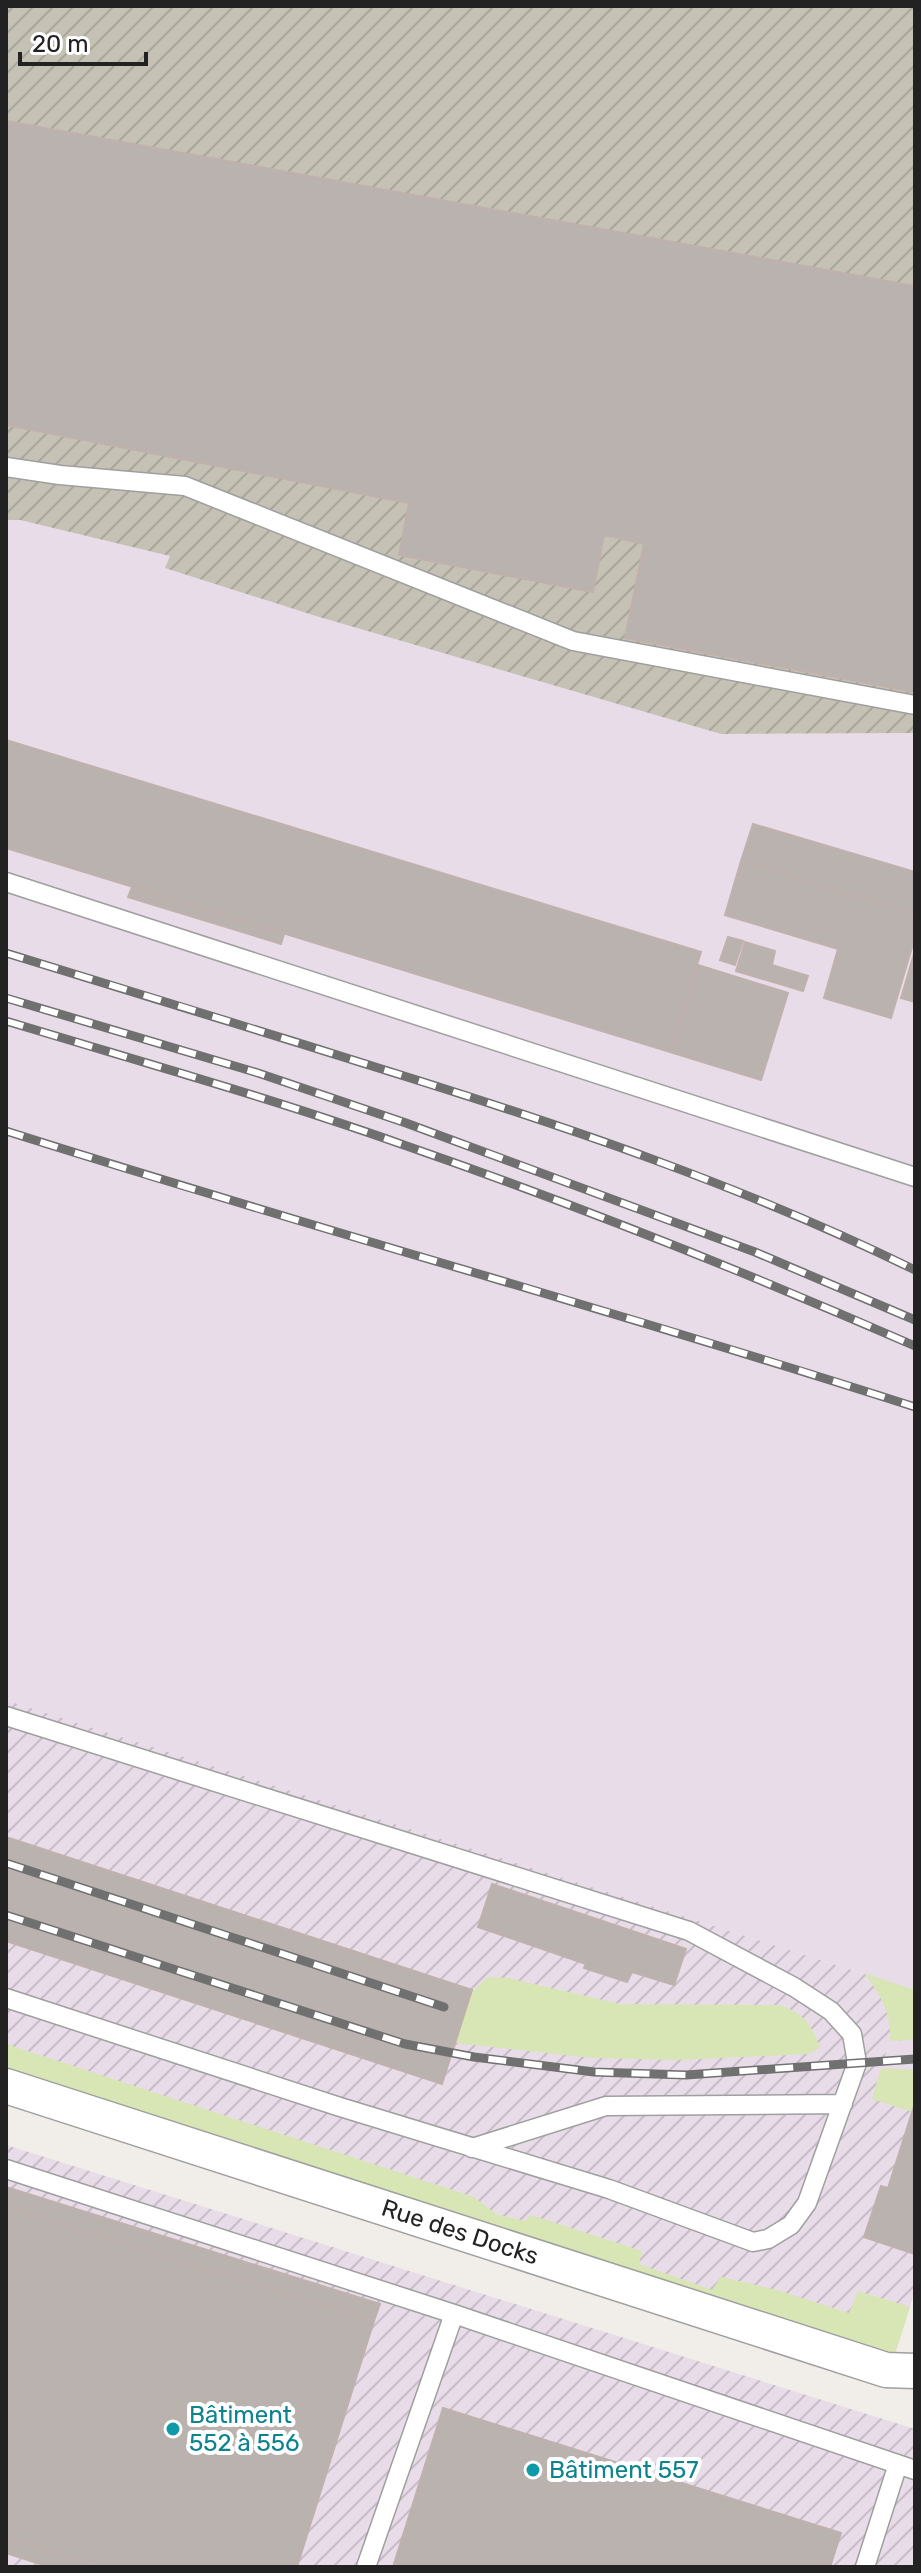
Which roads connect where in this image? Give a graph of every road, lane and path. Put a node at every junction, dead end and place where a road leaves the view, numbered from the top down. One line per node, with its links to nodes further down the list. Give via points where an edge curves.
1 (6, 467): 2 (lane, via 185,486 573,641)
2 (915, 705)
3 (6, 882): 4 (lane)
4 (915, 1177)
5 (6, 1716): 8 (lane, via 689,1931 794,1987 831,2011 852,2034 857,2063)
6 (6, 1998): 9 (lane)
7 (6, 2086): 12 (street, Rue des Docks, via 886,2370)
8 (843, 2104): 9 (lane, via 606,2106); 9 (lane, via 807,2203 791,2225 753,2242 609,2189)
9 (471, 2148)
10 (6, 2169): 11 (lane)
11 (454, 2314): 13 (lane); 14 (lane)
12 (915, 2371)
13 (906, 2467): 15 (lane)
14 (366, 2567)
15 (865, 2567)

